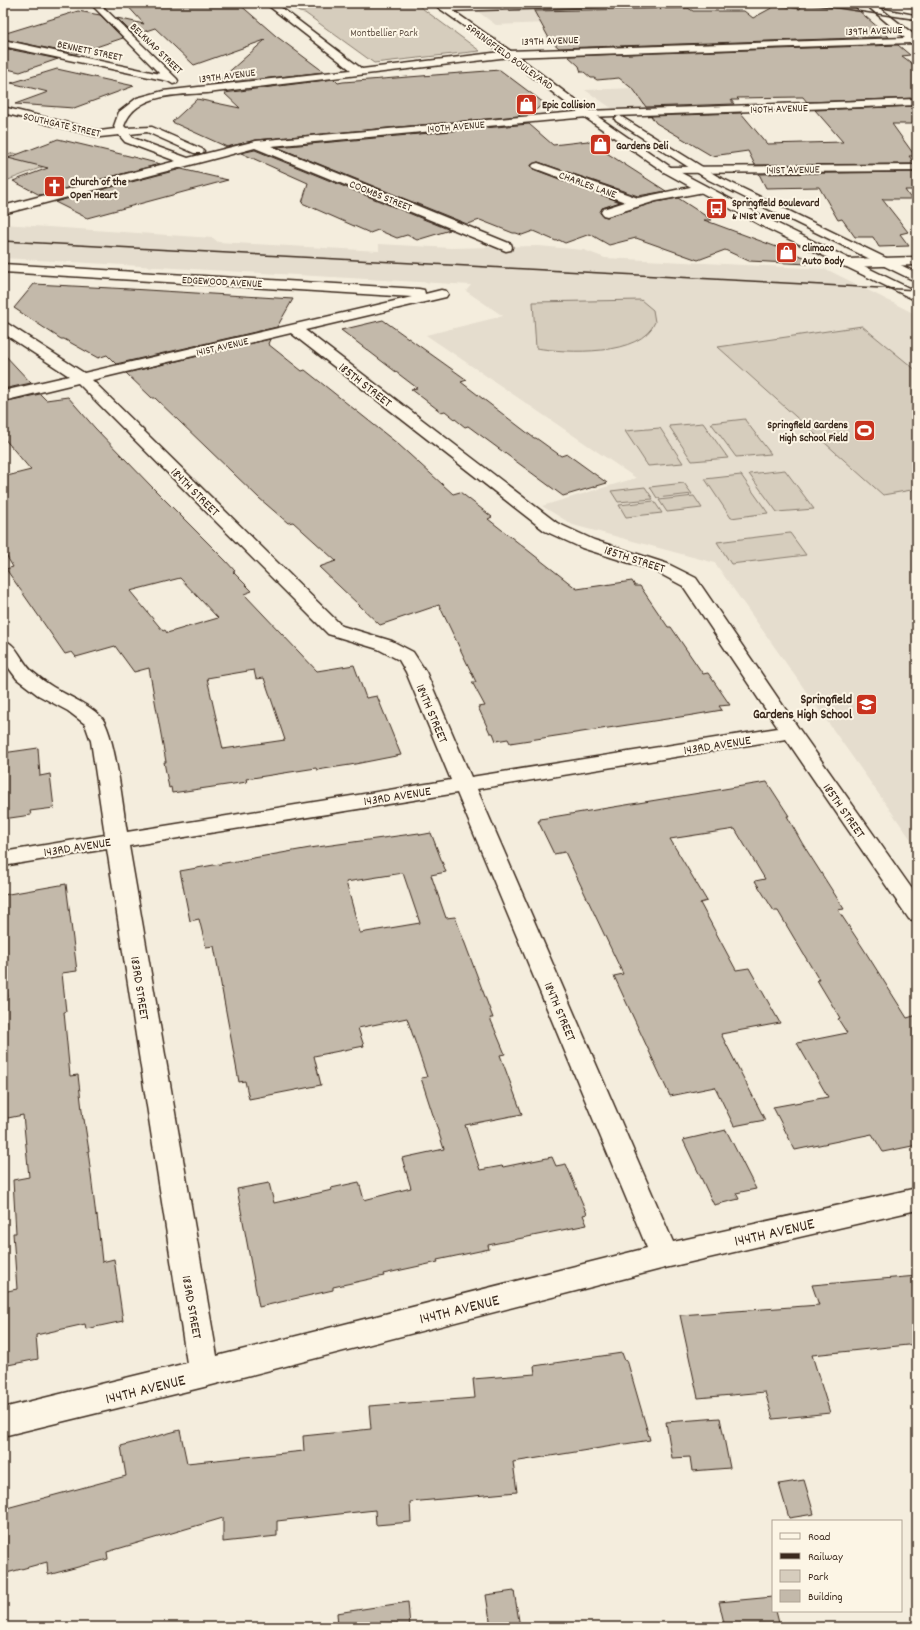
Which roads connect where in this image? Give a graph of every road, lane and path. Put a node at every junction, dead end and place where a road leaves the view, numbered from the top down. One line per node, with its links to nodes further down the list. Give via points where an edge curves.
1 (94, 3): 17 (street, BELKNAP STREET)
2 (270, 3): 16 (street)
3 (626, 3): 6 (street)
4 (868, 3): 10 (street)
5 (875, 3): 8 (street)
6 (464, 5): 7 (street); 9 (street, SPRINGFIELD BOULEVARD)
7 (440, 6): 14 (street, SPRINGFIELD BOULEVARD)
8 (917, 11)
9 (480, 17)
10 (916, 41): 13 (street, 139TH AVENUE)
11 (3, 43): 17 (street, BENNETT STREET)
12 (519, 44): 13 (street, SPRINGFIELD BOULEVARD)
13 (532, 53): 14 (street, 139TH AVENUE); 15 (street, SPRINGFIELD BOULEVARD)
14 (509, 54): 16 (street, 139TH AVENUE); 24 (street, SPRINGFIELD BOULEVARD)
15 (547, 64)
16 (360, 72): 18 (street, 139TH AVENUE)
17 (171, 79): 18 (street, BELKNAP STREET)
18 (186, 92): 21 (street); 25 (street, 139TH AVENUE, via 167,93 140,100 123,114 119,126)
19 (917, 102): 23 (street, 140TH AVENUE)
20 (598, 104): 23 (street)
21 (162, 106)
22 (3, 110): 25 (street, SOUTHGATE STREET, via 100,134)
23 (610, 112): 24 (street, 140TH AVENUE); 32 (street)
24 (587, 114): 26 (street, 140TH AVENUE); 31 (street, SPRINGFIELD BOULEVARD)
25 (122, 132): 27 (street, SOUTHGATE STREET, via 148,124); 28 (street, via 129,140)
26 (256, 144): 27 (street, 140TH AVENUE); 39 (street, COOMBS STREET)
27 (211, 156): 28 (street, 140TH AVENUE)
28 (188, 162): 36 (street, 140TH AVENUE)
29 (538, 166): 35 (street, CHARLES LANE)
30 (917, 168): 32 (street, 141ST AVENUE)
31 (668, 170): 32 (street, 141ST AVENUE); 33 (street, SPRINGFIELD BOULEVARD)
32 (700, 170): 41 (street, via 738,192)
33 (700, 189): 35 (street); 42 (street, SPRINGFIELD BOULEVARD)
34 (7, 196): 36 (street)
35 (637, 202): 38 (street)
36 (32, 203): 37 (street, 140TH AVENUE)
37 (3, 210)
38 (607, 212)
39 (506, 247)
40 (917, 261): 41 (street)
41 (883, 262): 42 (street); 44 (street)
42 (847, 263): 46 (street, SPRINGFIELD BOULEVARD)
43 (3, 268): 45 (street, EDGEWOOD AVENUE)
44 (917, 278)
45 (441, 294): 48 (street, 141ST AVENUE)
46 (917, 297)
47 (3, 327): 49 (street, 184TH STREET)
48 (295, 329): 49 (street, 141ST AVENUE); 52 (street, 185TH STREET, via 551,527 573,538 658,565 690,582)
49 (82, 378): 50 (street, 141ST AVENUE); 53 (street, 184TH STREET, via 335,630 385,645 406,656 416,672)
50 (3, 396)
51 (3, 646): 54 (street, 183RD STREET, via 24,675 94,721 101,741)
52 (791, 732): 53 (street, 143RD AVENUE); 56 (street, 185TH STREET)
53 (464, 785): 54 (street, 143RD AVENUE); 58 (street, 184TH STREET)
54 (117, 840): 55 (street, 143RD AVENUE); 59 (street, 183RD STREET)
55 (3, 858)
56 (917, 913)
57 (917, 1199): 58 (street, 144TH AVENUE)
58 (665, 1256): 59 (street, 144TH AVENUE)
59 (204, 1374): 60 (street, 144TH AVENUE)
60 (3, 1422)

